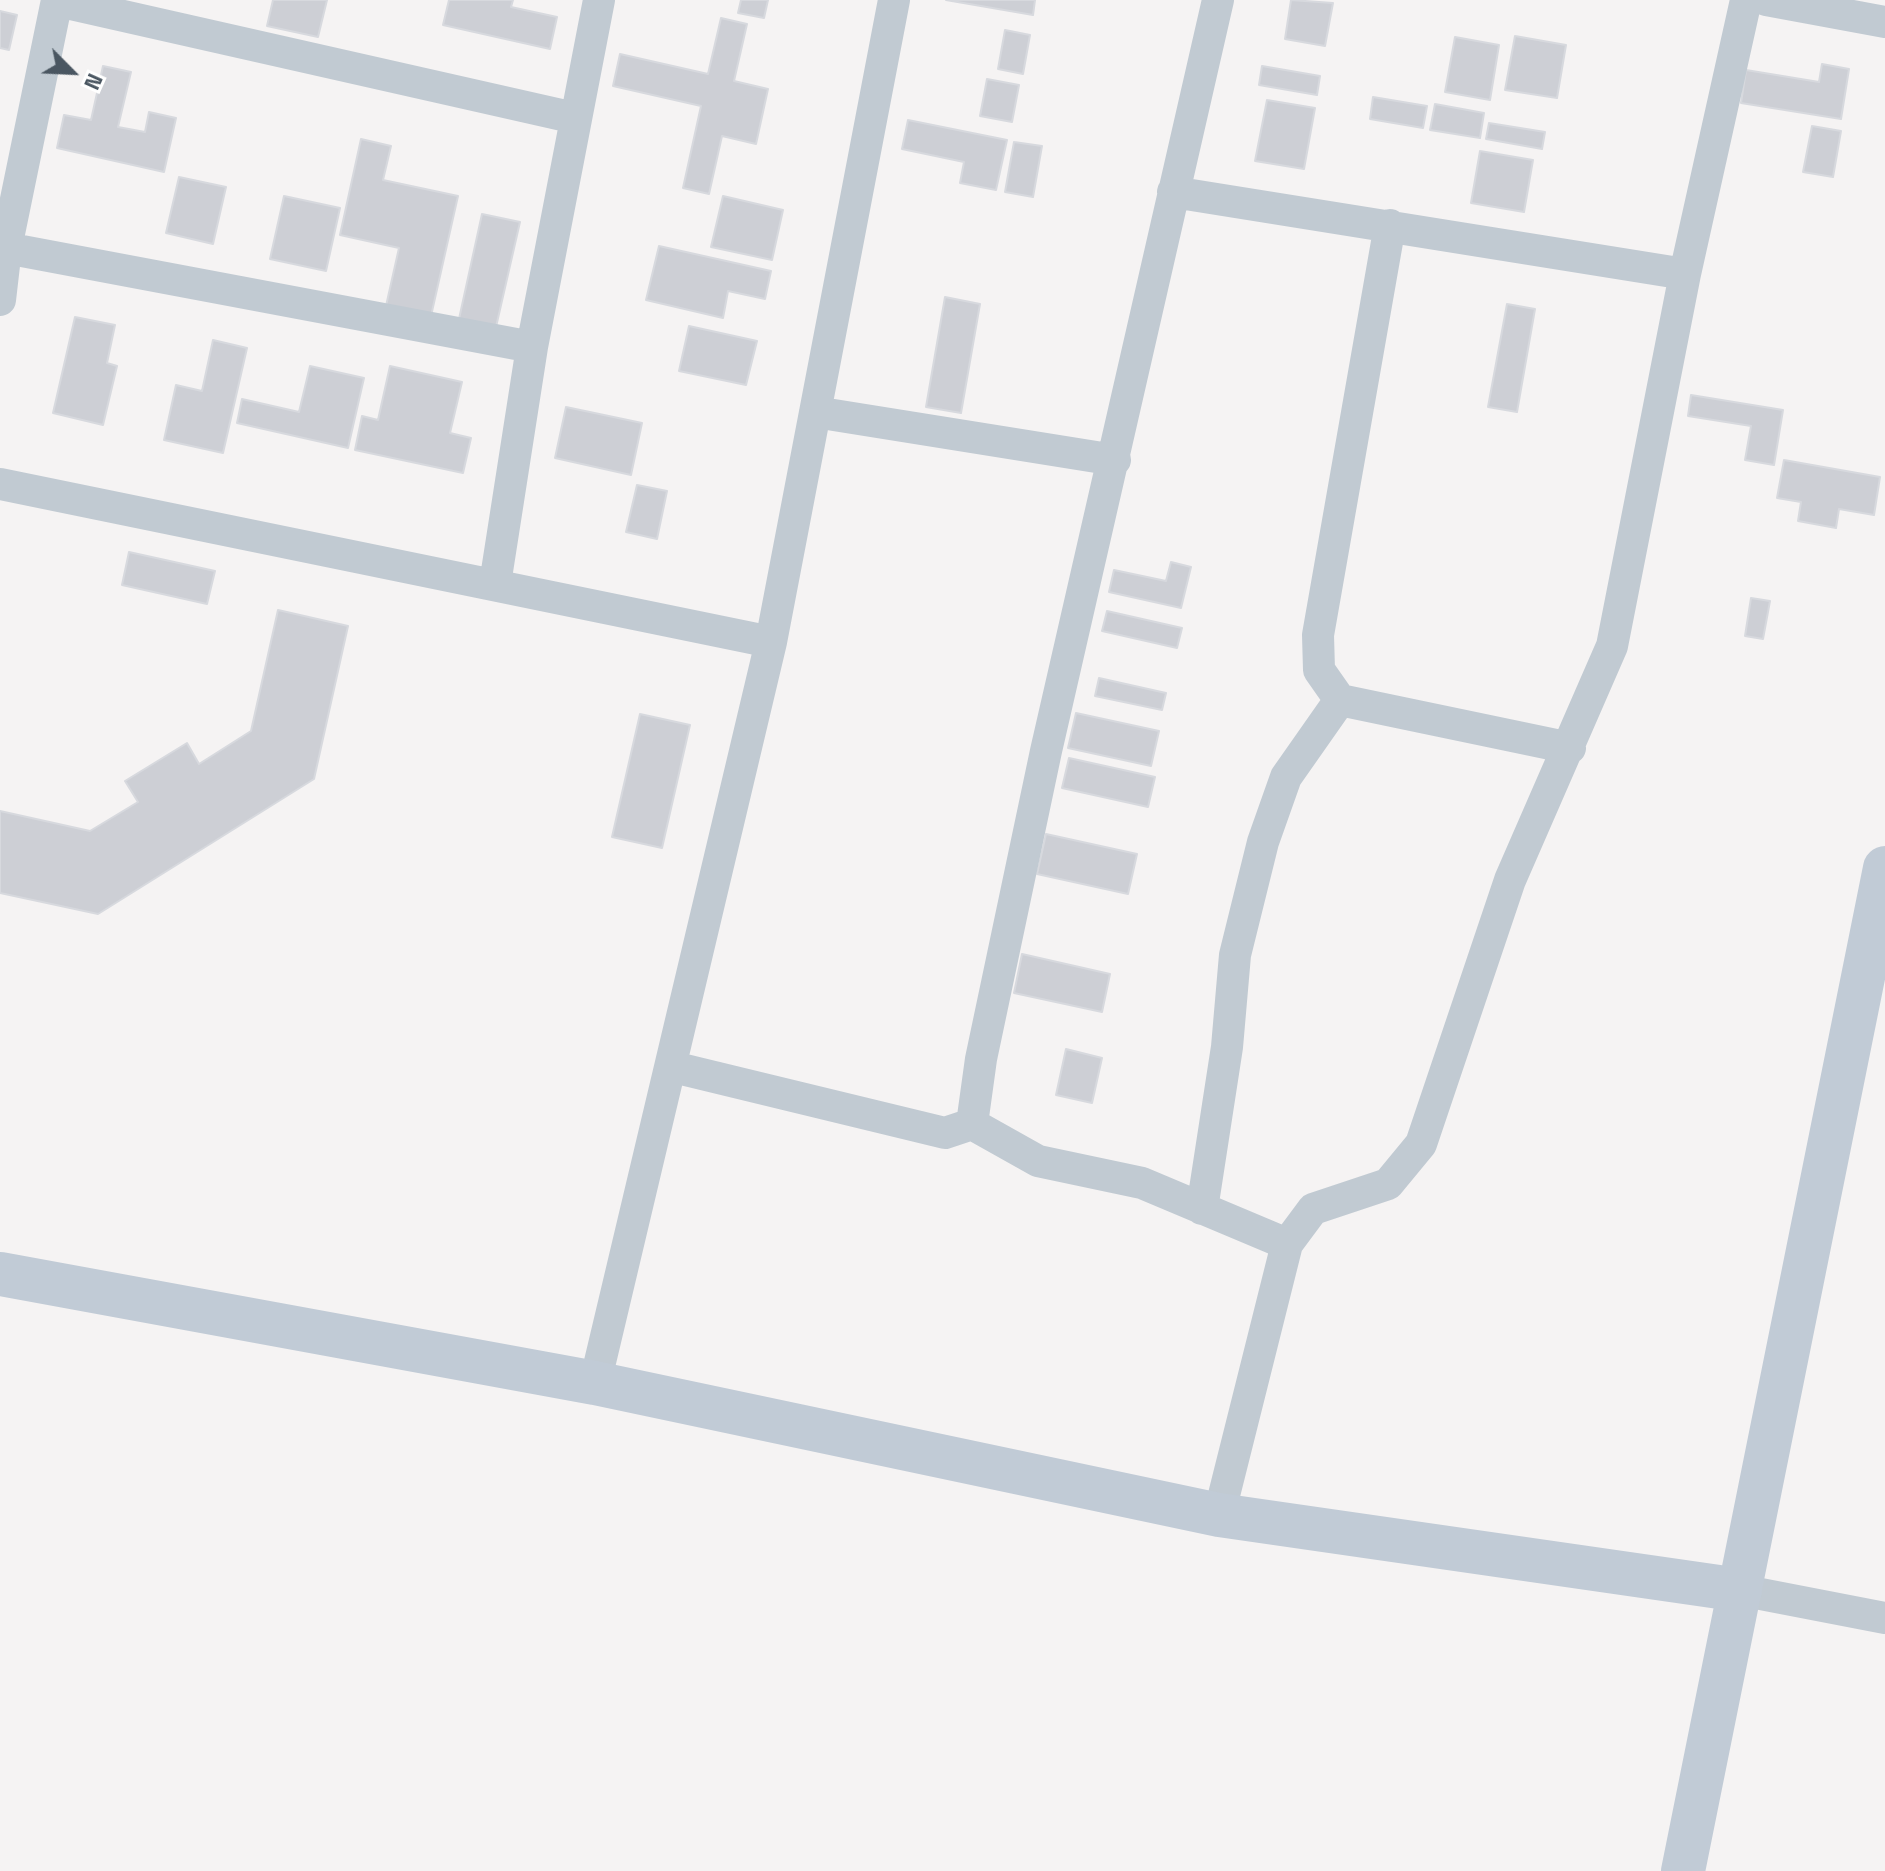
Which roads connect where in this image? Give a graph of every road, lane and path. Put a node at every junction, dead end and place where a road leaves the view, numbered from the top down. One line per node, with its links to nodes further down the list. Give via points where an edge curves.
1 (57, 0): 8 (street); 9 (street)
2 (599, 0): 8 (street)
3 (894, 0): 16 (street)
4 (1218, 0): 10 (street)
5 (1746, 0): 13 (street)
6 (1766, 0): 7 (street)
7 (1885, 22)
8 (575, 118): 15 (street)
9 (10, 182): 12 (street)
10 (1173, 192): 11 (street); 17 (street)
11 (1390, 225): 13 (street); 21 (street, via 1318,635 1319,670)
12 (6, 248): 14 (street); 15 (street)
13 (1685, 274): 22 (street, via 1612,646)
14 (0, 300)
15 (532, 347): 19 (street)
16 (815, 412): 17 (street); 20 (street)
17 (1115, 460): 25 (street, via 1043,767)
18 (0, 484): 19 (street)
19 (495, 584): 20 (street)
20 (771, 642): 24 (street)
21 (1340, 700): 22 (street); 26 (street, via 1286,777 1263,842 1235,955)
22 (1570, 748): 27 (street, via 1510,880 1421,1144 1388,1184 1313,1209)
23 (1885, 868): 31 (street)
24 (673, 1067): 25 (street, via 945,1133); 29 (street)
25 (972, 1124): 26 (street, via 1038,1161 1142,1183)
26 (1202, 1209): 27 (street)
27 (1287, 1244): 30 (street)
28 (0, 1274): 29 (street)
29 (595, 1383): 30 (street)
30 (1219, 1515): 31 (street)
31 (1740, 1590): 32 (street); 33 (street)
32 (1885, 1618)
33 (1683, 1871)

